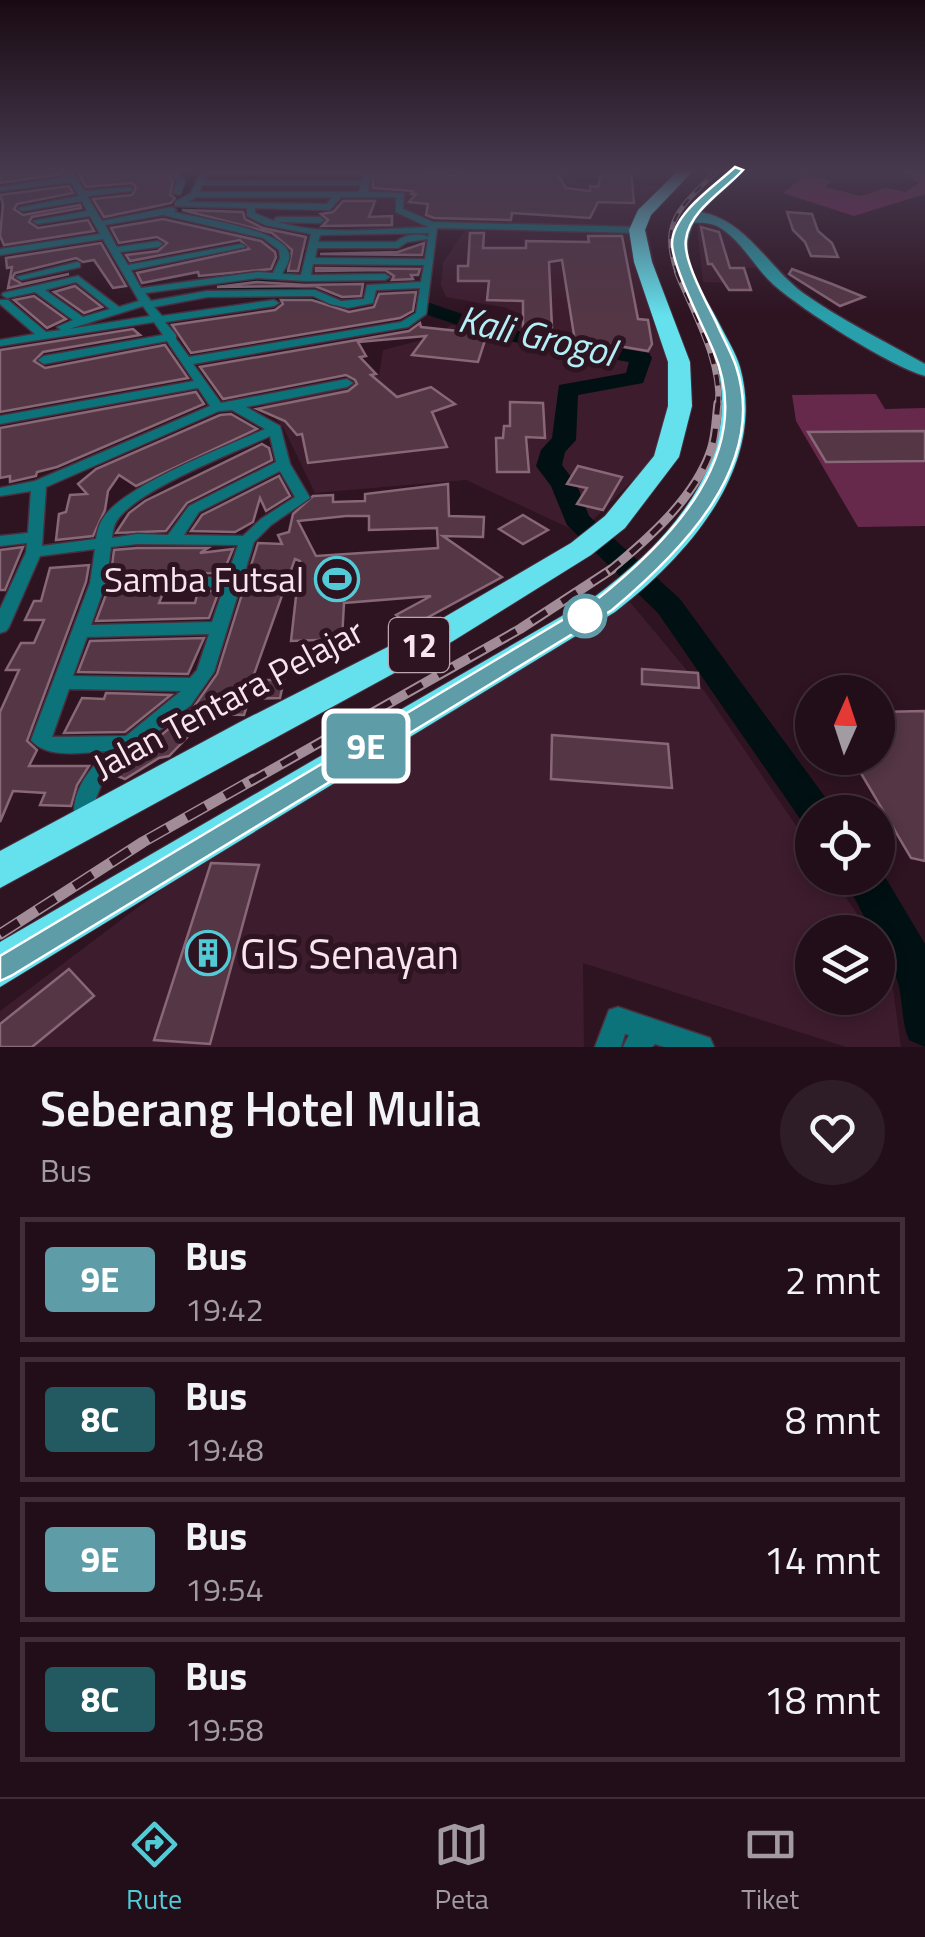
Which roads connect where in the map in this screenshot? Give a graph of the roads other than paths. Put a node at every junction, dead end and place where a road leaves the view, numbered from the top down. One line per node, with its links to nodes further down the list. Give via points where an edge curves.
1 (95, 218): 15 (street)
2 (36, 219): 3 (street)
3 (79, 219)
4 (207, 219): 27 (street, via 266,236 283,249)
5 (412, 219): 13 (street)
6 (641, 219): 12 (highway)
7 (686, 219): 72 (highway, 12, via 681,257 728,368 732,418 720,475 656,563 626,590)
8 (716, 219): 47 (main road, via 778,280)
9 (735, 219): 46 (main road, via 784,279)
10 (260, 220): 11 (street); 14 (street)
11 (320, 220)
12 (637, 230): 13 (street); 70 (highway, Jalan Tentara Pelajar / 12, via 678,362 680,406 666,457 615,522 442,633)
13 (432, 231): 14 (street); 17 (street, via 398,245); 22 (street)
14 (316, 232): 17 (street)
15 (105, 236): 19 (street); 20 (street)
16 (158, 244): 19 (street)
17 (314, 245): 21 (street)
18 (241, 247): 26 (street)
19 (113, 250): 26 (street)
20 (0, 252)
21 (310, 261): 22 (street); 29 (street)
22 (428, 262): 31 (street)
23 (193, 264): 26 (street)
24 (77, 265): 25 (street)
25 (48, 271): 28 (street); 30 (street)
26 (127, 271): 33 (street)
27 (280, 275): 29 (street); 33 (street)
28 (21, 277)
29 (305, 278): 31 (street)
30 (63, 282): 32 (street); 37 (street, via 82,280)
31 (424, 282): 34 (street, via 371,287 369,301 359,304); 45 (street, via 420,316 404,325)
32 (36, 288): 35 (street); 39 (street)
33 (138, 291): 36 (street)
34 (295, 295): 36 (street, via 207,294); 38 (street)
35 (3, 304): 40 (street)
36 (147, 304): 37 (street); 38 (street)
37 (117, 310): 39 (street)
38 (158, 319): 41 (street); 42 (street)
39 (81, 321): 40 (street)
40 (41, 334): 42 (street)
41 (172, 337): 44 (street); 45 (street)
42 (16, 341): 43 (street)
43 (0, 343)
44 (44, 360)
45 (188, 361): 49 (street)
46 (925, 364)
47 (925, 371)
48 (347, 383): 50 (street)
49 (200, 384): 51 (street); 52 (street)
50 (234, 406): 51 (street); 53 (street)
51 (217, 407): 55 (street)
52 (0, 420)
53 (275, 429): 54 (street); 60 (street, via 135,497 111,518)
54 (283, 464): 57 (street, via 194,509); 59 (street, via 303,498)
55 (39, 485): 56 (street); 61 (street)
56 (0, 492)
57 (174, 538): 59 (street); 60 (street)
58 (0, 541): 61 (street)
59 (247, 541): 62 (street)
60 (104, 542): 61 (street); 63 (street)
61 (35, 544): 64 (street)
62 (233, 582): 63 (street); 65 (street)
63 (98, 583): 66 (street)
64 (0, 627)
65 (221, 628): 66 (street); 68 (street)
66 (83, 631): 67 (street)
67 (64, 682): 68 (street); 69 (street, via 42,743)
68 (197, 685): 69 (street)
69 (130, 743): 70 (street, via 96,773 81,802)
70 (84, 824): 71 (highway, Jalan Tentara Pelajar / 12)
71 (10, 857)
72 (0, 966)
73 (643, 1038): 74 (street, via 618,1019); 75 (street)
74 (608, 1047)
75 (701, 1047)

